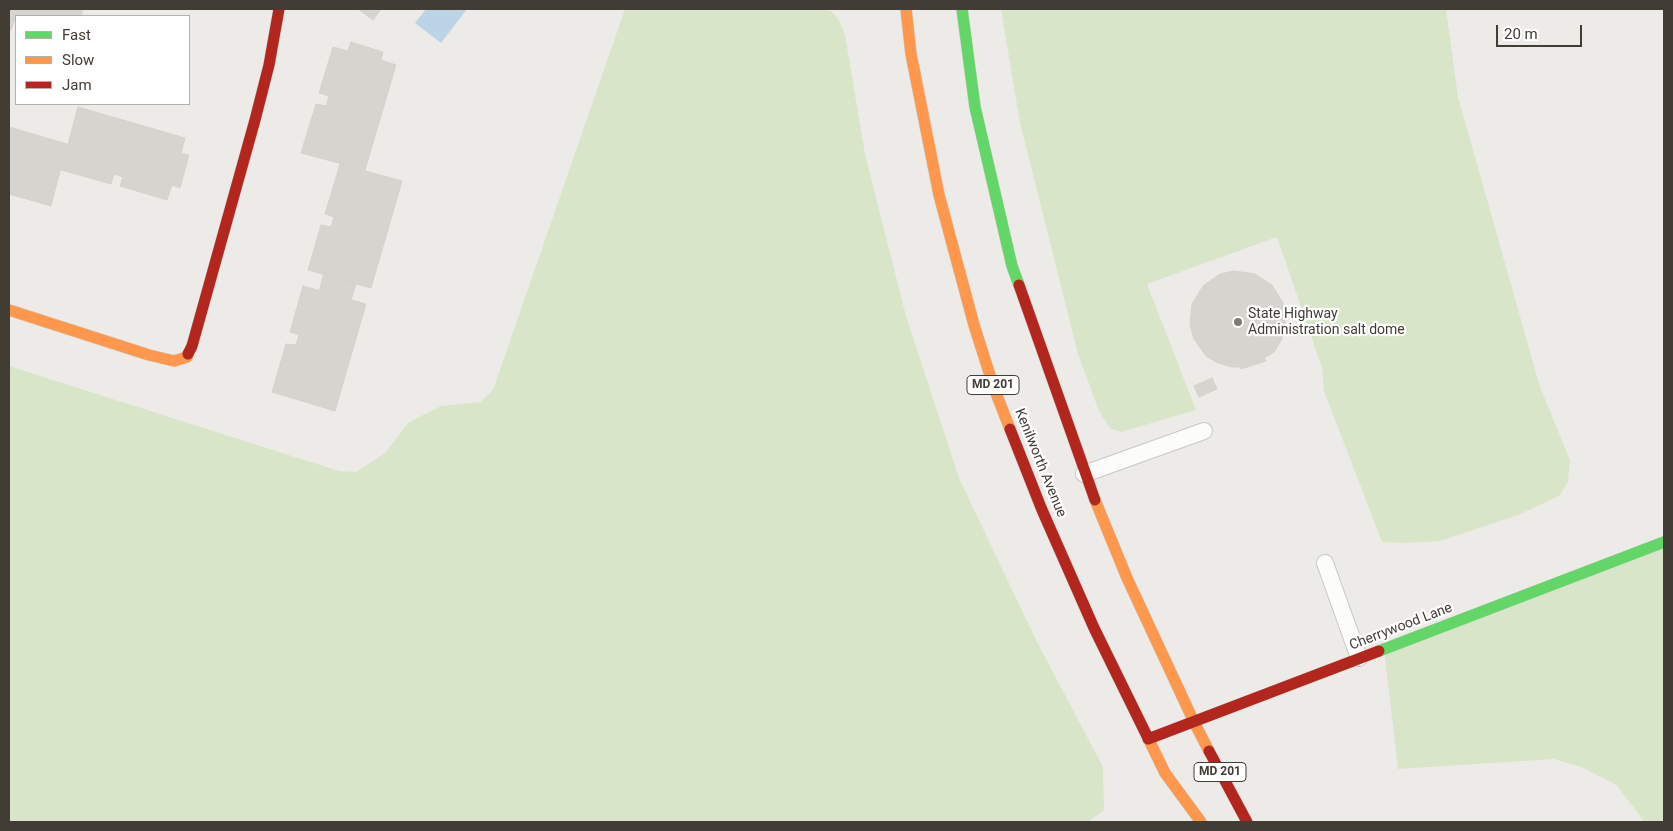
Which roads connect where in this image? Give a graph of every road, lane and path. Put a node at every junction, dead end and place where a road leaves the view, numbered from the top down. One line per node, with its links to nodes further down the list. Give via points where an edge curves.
1 (279, 9): 4 (main road, via 255,120 187,357 174,361 157,357)
2 (906, 9): 11 (main road, Kenilworth Avenue / MD 201, via 911,54 939,195 994,388 1042,510 1094,628)
3 (962, 9): 6 (main road, MD 201, via 975,107 1012,266)
4 (9, 310)
5 (1204, 431): 6 (lane)
6 (1084, 474): 10 (main road, MD 201, via 1127,578)
7 (1664, 542): 9 (main road, Cherrywood Lane)
8 (1326, 563): 9 (lane)
9 (1359, 658): 10 (main road, Cherrywood Lane)
10 (1194, 722): 11 (main road, Cherrywood Lane); 13 (main road, MD 201)
11 (1148, 738): 12 (main road, MD 201, via 1165,773)
12 (1201, 822)
13 (1247, 822)

